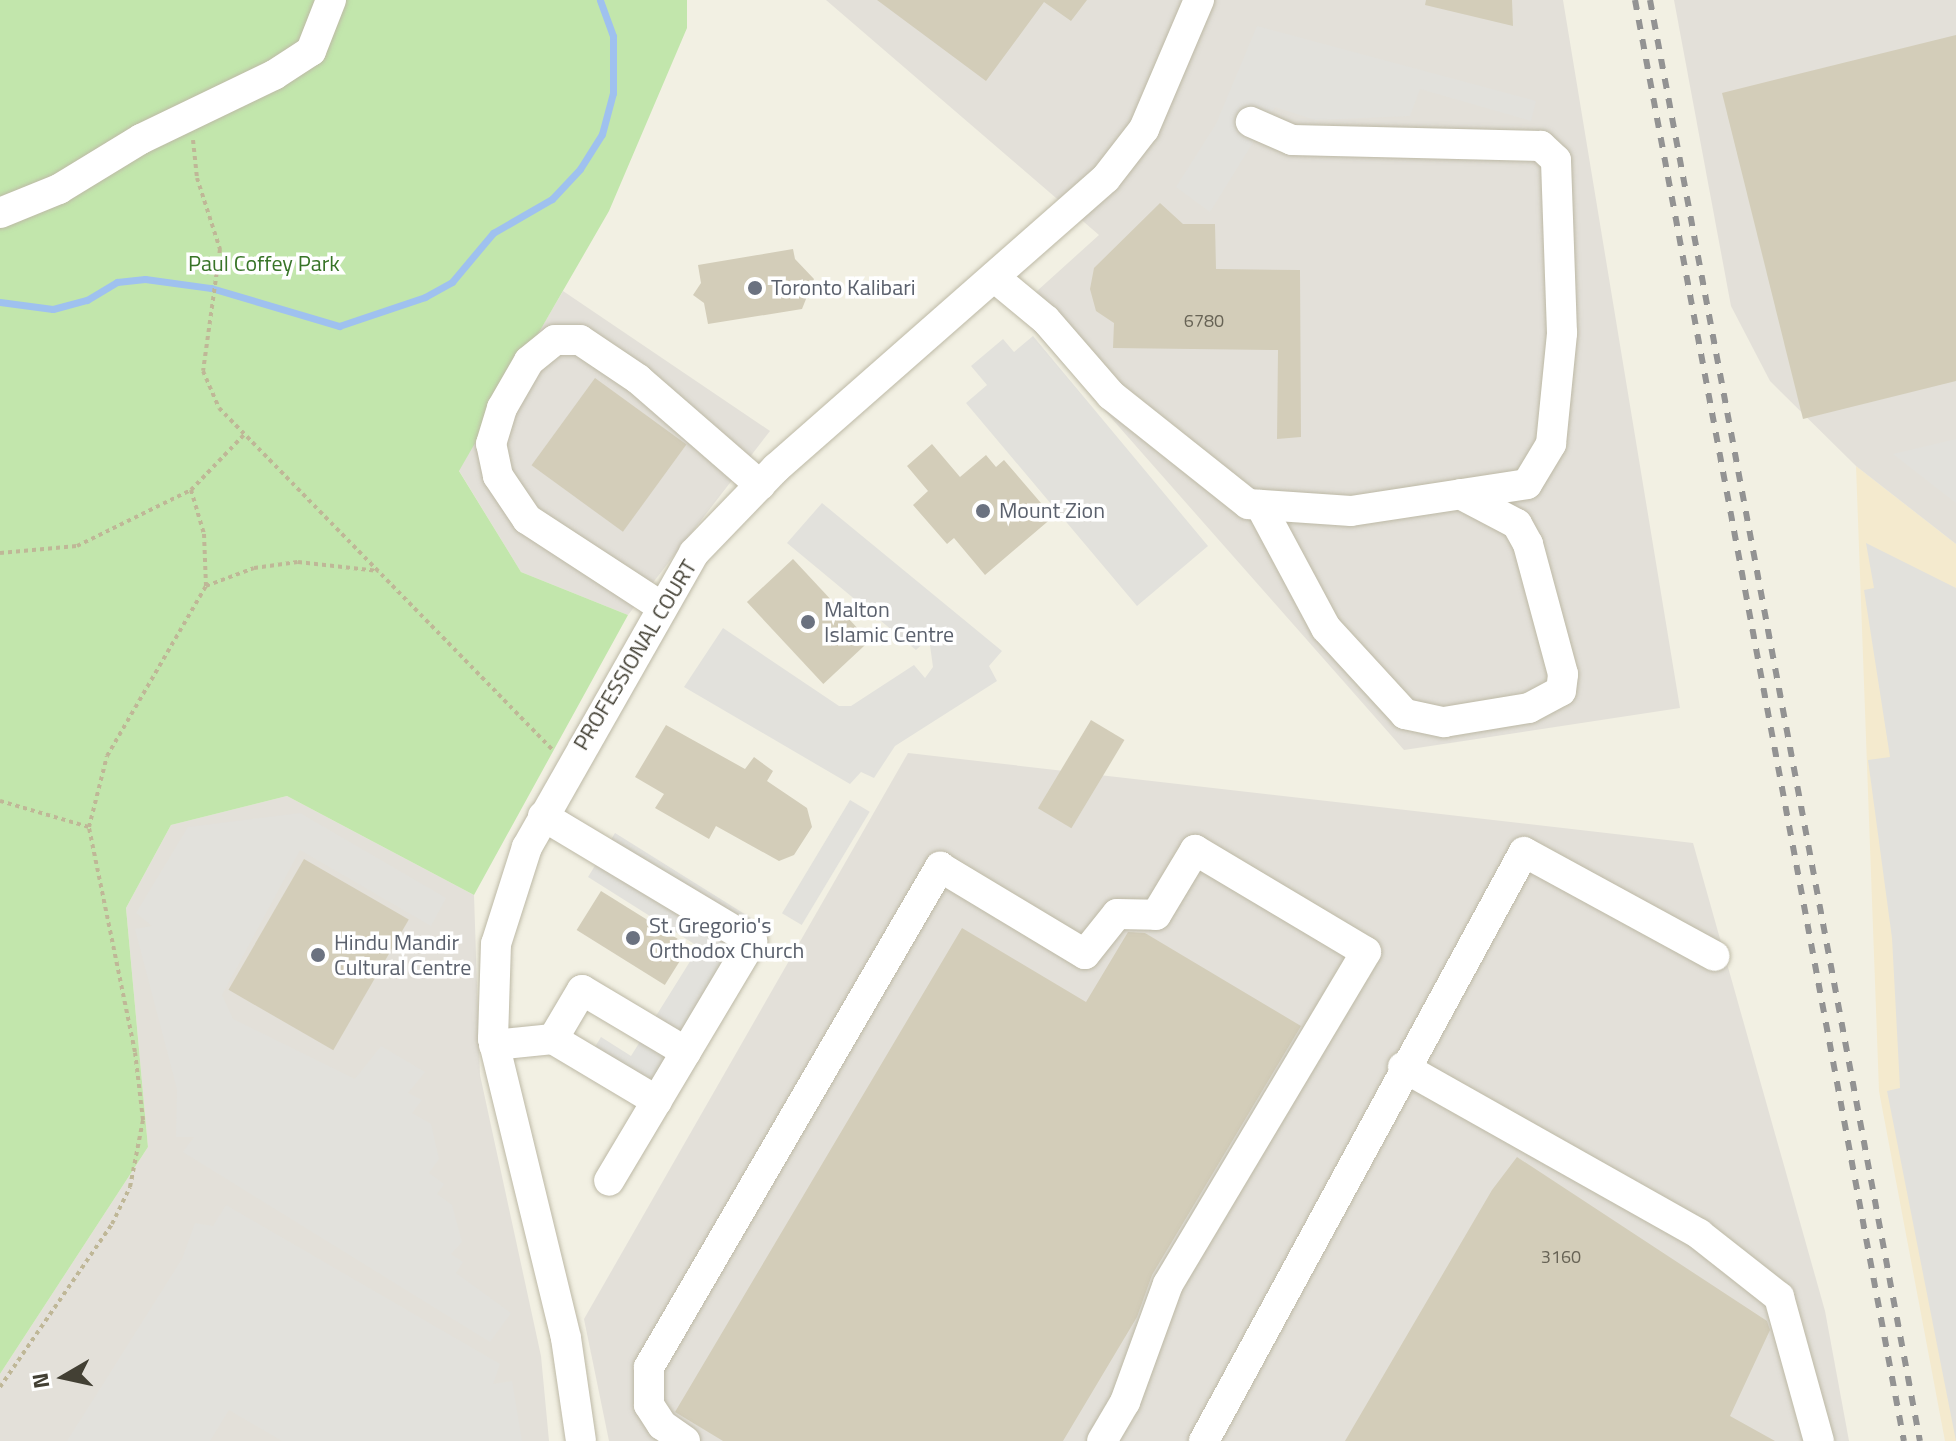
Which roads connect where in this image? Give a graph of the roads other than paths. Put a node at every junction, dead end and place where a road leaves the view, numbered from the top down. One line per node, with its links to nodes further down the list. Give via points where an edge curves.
1 (331, 0): 4 (street, via 311,51 274,75 59,189)
2 (1199, 0): 5 (street, PROFESSIONAL COURT, via 1144,129 1106,178)
3 (1251, 122): 7 (street, via 1292,140 1541,146 1556,160 1562,333 1551,444 1527,484)
4 (0, 213)
5 (994, 277): 6 (street, PROFESSIONAL COURT); 8 (street, via 1046,320 1111,395 1248,504)
6 (760, 485): 9 (street, PROFESSIONAL COURT, via 694,553); 9 (street, via 638,379 580,340 555,340 529,361 502,408 491,444 498,476 527,519)
7 (1460, 494): 8 (street, via 1351,511); 8 (street, via 1517,524 1528,544 1563,674 1561,691 1529,708 1444,722 1405,714 1326,628)
8 (1260, 505)
9 (662, 607): 10 (street, PROFESSIONAL COURT)
10 (543, 816): 13 (street, PROFESSIONAL COURT, via 509,893 496,944); 14 (street, via 752,941)
11 (1715, 956): 15 (street, via 1524,852)
12 (553, 1039): 13 (street); 14 (street, via 582,990); 16 (street)
13 (494, 1045): 18 (street, PROFESSIONAL COURT, via 566,1338)
14 (686, 1052): 16 (street)
15 (1403, 1067): 21 (street); 22 (street, via 1699,1234 1779,1297)
16 (657, 1101): 17 (street)
17 (609, 1181)
18 (581, 1441)
19 (685, 1441): 20 (street, via 662,1425 649,1405 649,1367 940,867 1085,954 1117,914 1156,915 1195,850 1366,952 1168,1284 1125,1402)
20 (1102, 1441)
21 (1204, 1441)
22 (1819, 1441)

